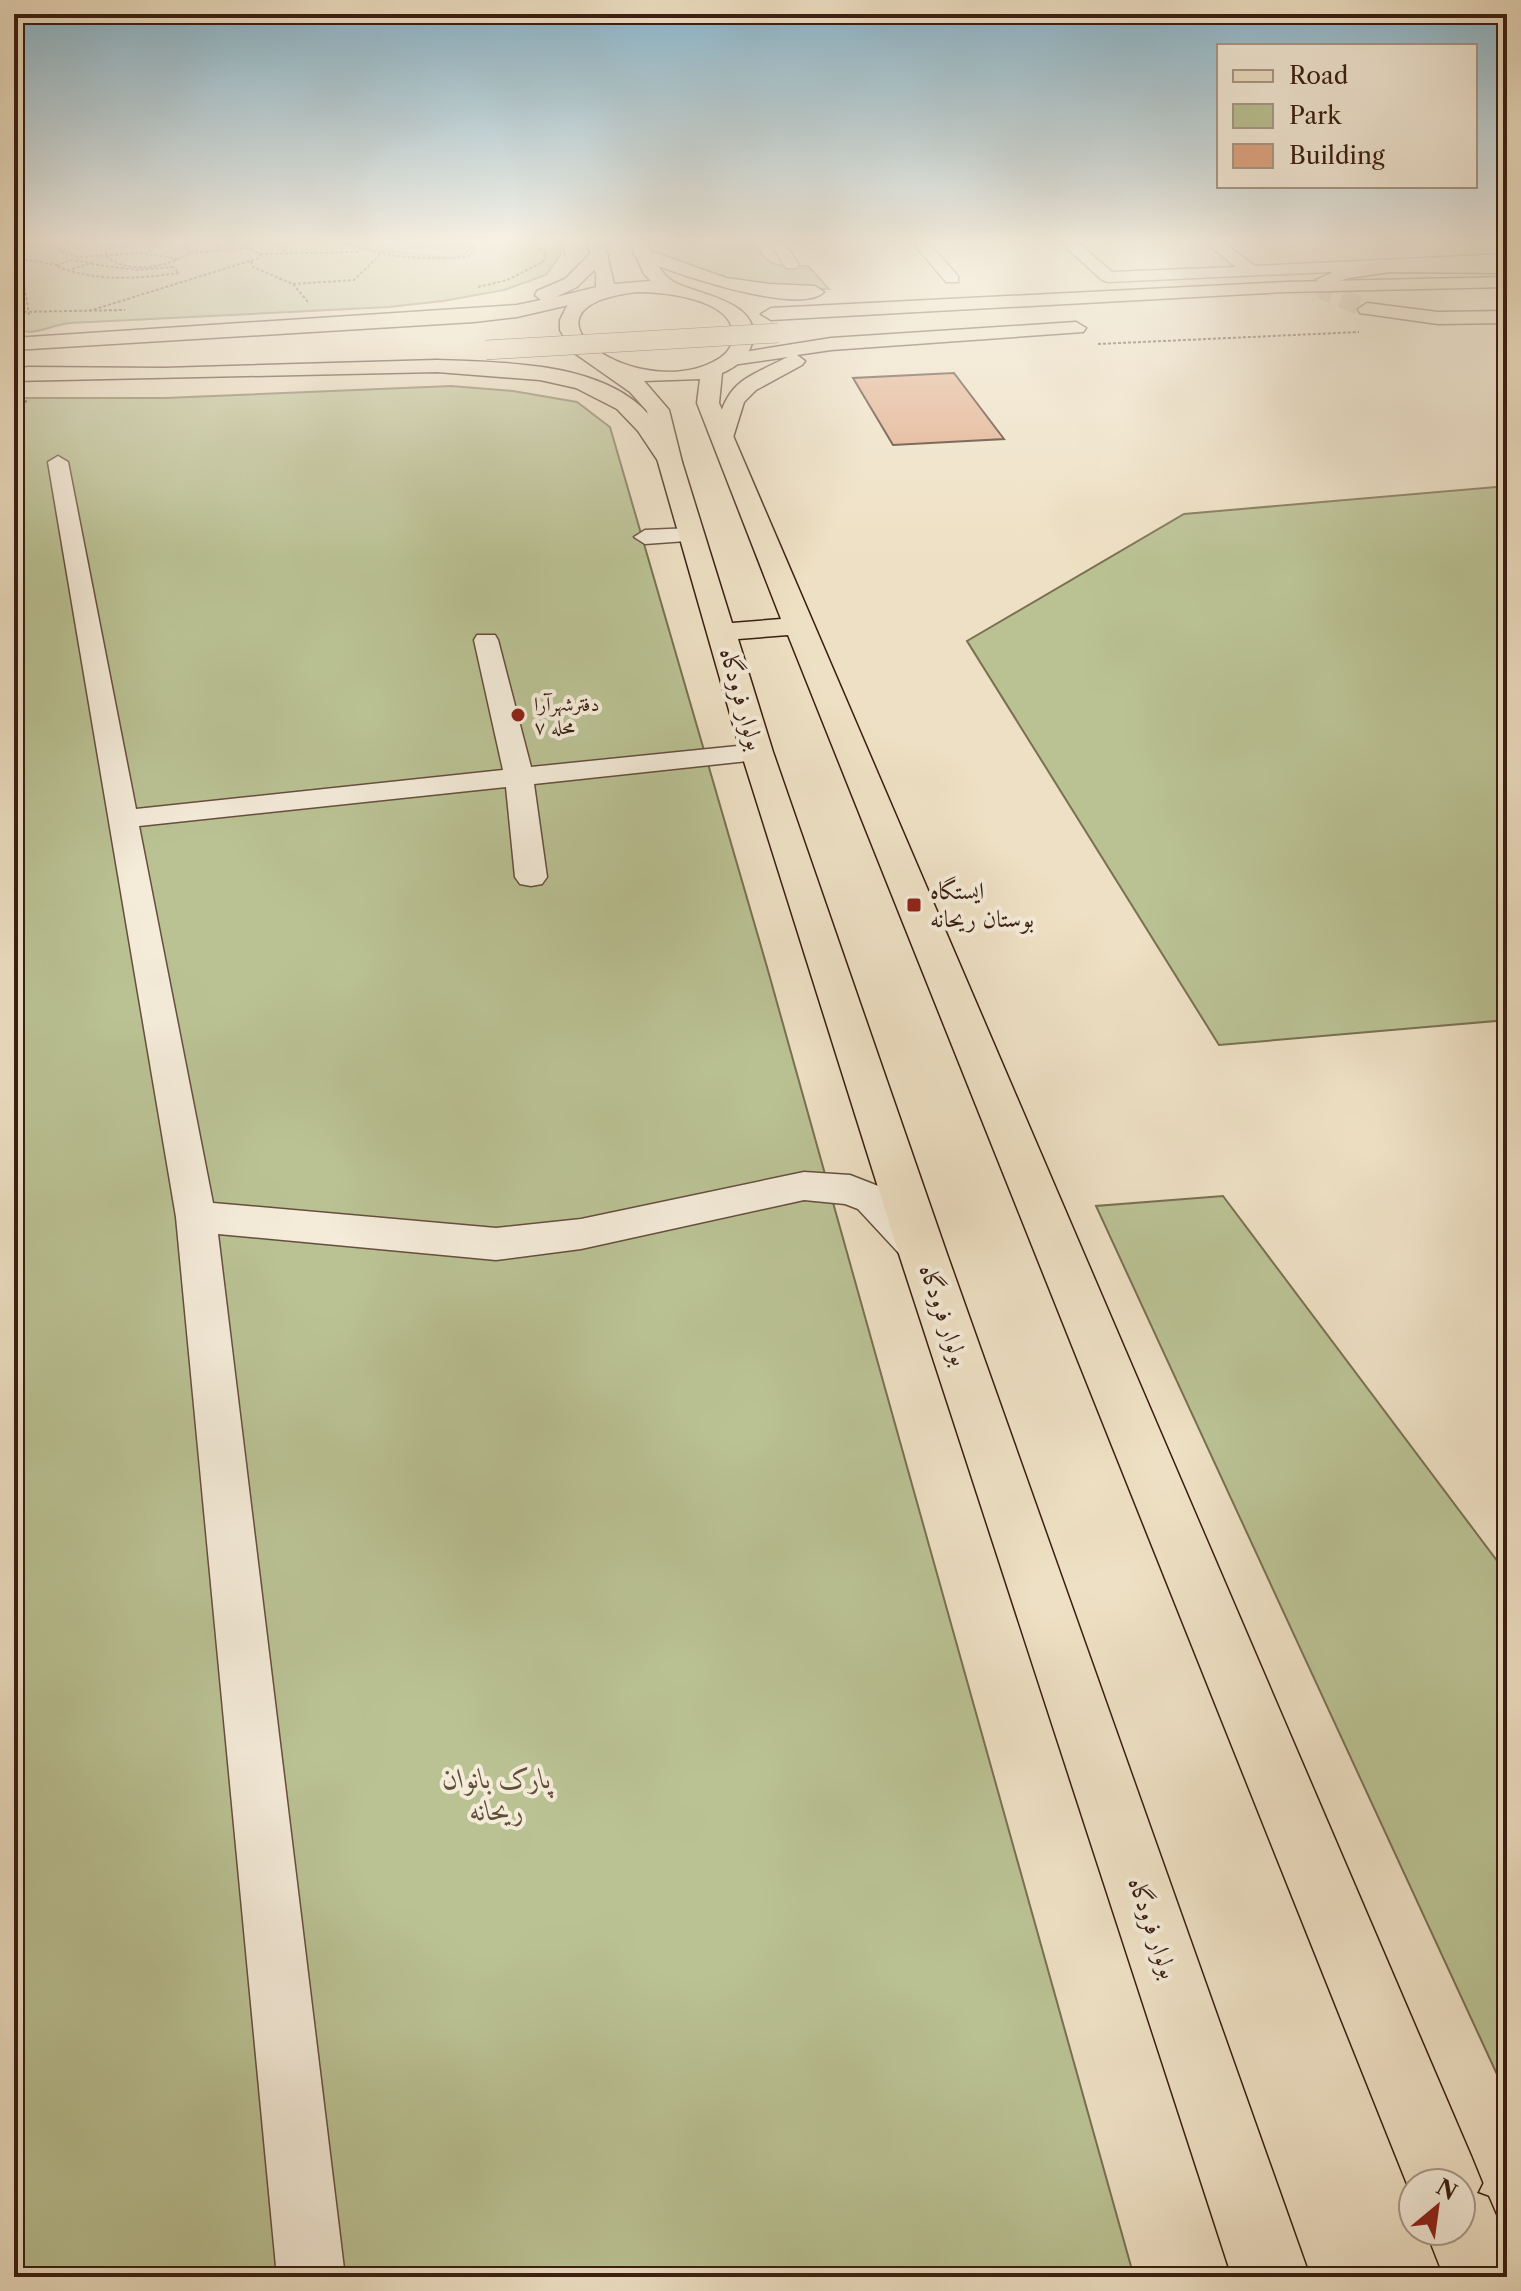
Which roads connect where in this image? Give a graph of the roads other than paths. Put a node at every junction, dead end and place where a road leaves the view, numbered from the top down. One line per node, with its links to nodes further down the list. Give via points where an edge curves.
1 (69, 345): 9 (main road)
2 (242, 345): 9 (main road)
3 (408, 345): 11 (main road)
4 (575, 345): 5 (main road, بولوار فرودگاه, via 579,349)
5 (603, 345): 10 (main road, via 637,375 676,376); 14 (main road, بولوار فرودگاه, via 658,410)
6 (738, 345): 10 (main road)
7 (826, 345): 10 (main road)
8 (865, 345): 12 (main road, via 805,358 748,385 734,400)
9 (14, 349)
10 (722, 365): 12 (main road, via 708,403)
11 (19, 374): 14 (main road, via 431,368 542,373 615,396 638,414)
12 (723, 439): 17 (main road)
13 (58, 462): 22 (street)
14 (670, 462): 15 (main road, بولوار فرودگاه)
15 (692, 535): 16 (street); 18 (main road, بولوار فرودگاه)
16 (645, 537)
17 (798, 626): 18 (main road); 26 (main road)
18 (722, 632): 20 (main road, بولوار فرودگاه)
19 (486, 640): 21 (street)
20 (757, 752): 21 (street); 25 (main road, بولوار فرودگاه)
21 (519, 778): 22 (street); 23 (street)
22 (125, 819): 24 (street)
23 (531, 877)
24 (196, 1217): 25 (street, via 496,1244 581,1234 804,1186 850,1190 872,1199); 28 (street)
25 (923, 1254): 29 (main road, بولوار فرودگاه)
26 (1437, 2167)
27 (1471, 2247): 30 (main road)
28 (311, 2277)
29 (1271, 2277)
30 (1483, 2277)

